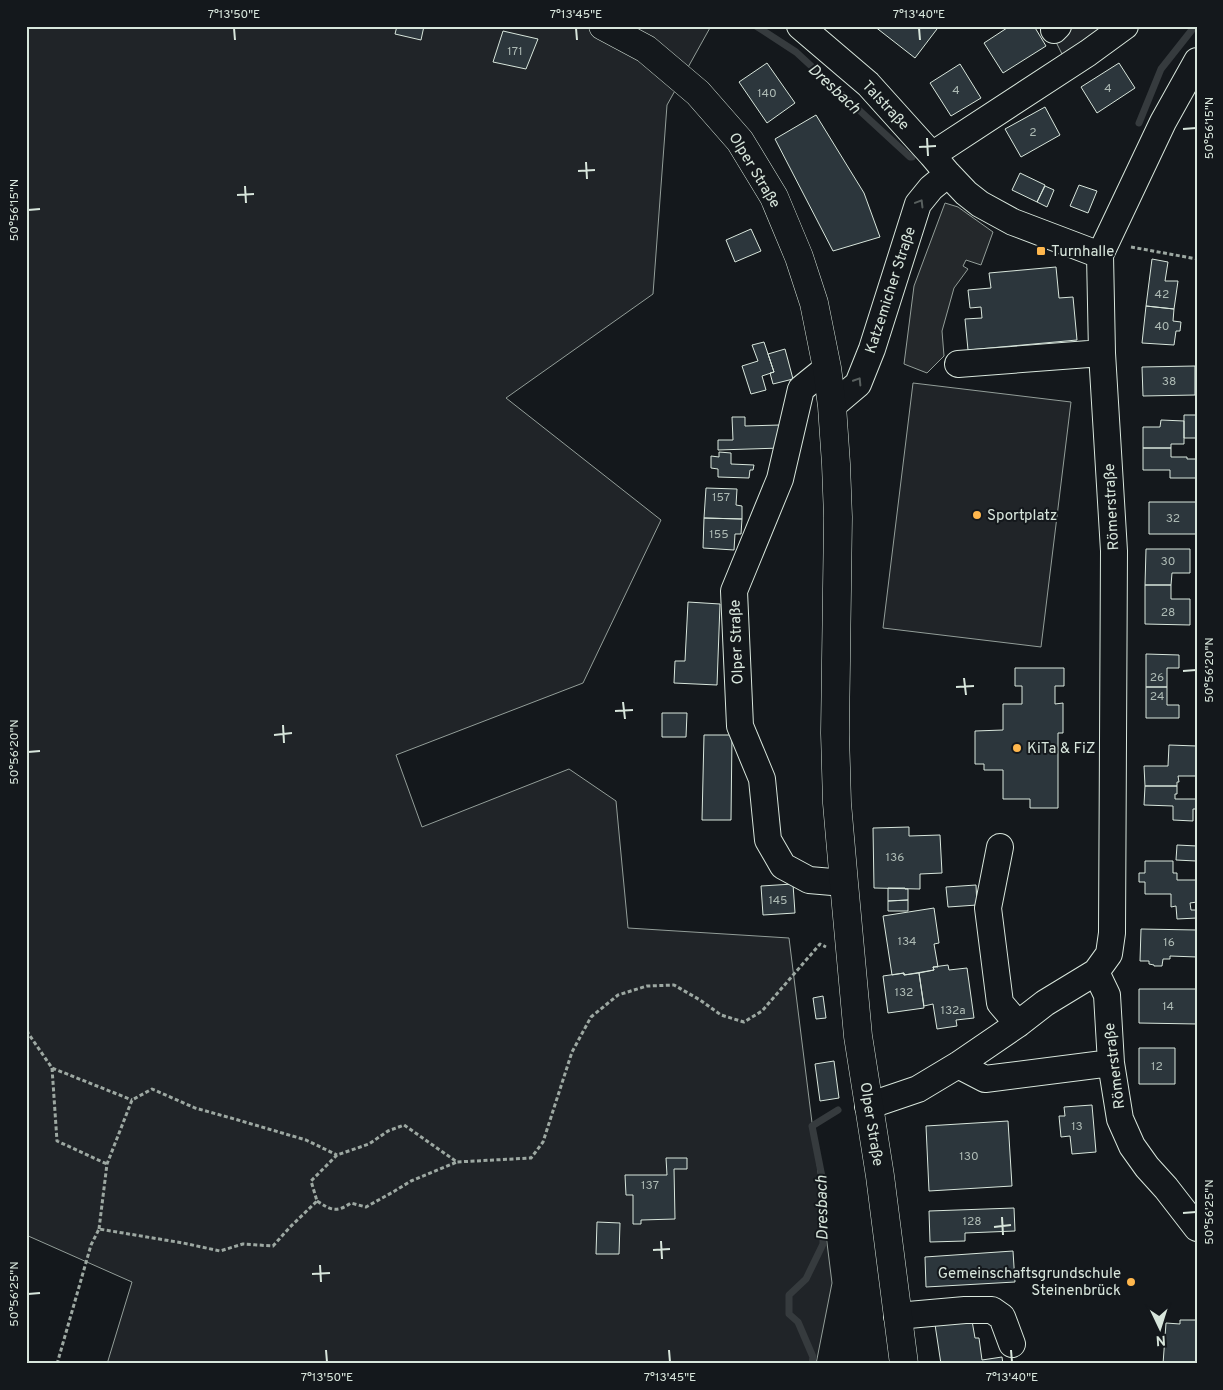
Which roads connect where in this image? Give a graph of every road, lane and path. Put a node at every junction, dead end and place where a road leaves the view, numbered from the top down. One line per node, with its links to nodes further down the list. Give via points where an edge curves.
1 (603, 26): 10 (main road, Olper Straße, via 646,49 698,93 740,141 774,197 799,256 814,303)
2 (800, 26): 5 (street, Talstraße, via 868,84)
3 (1125, 26): 5 (street, Katzemicher Straße)
4 (1196, 63): 6 (street, Römerstraße, via 1163,122)
5 (940, 164): 6 (street, Talstraße, via 966,193 1013,222); 11 (street, Katzemicher Straße, one-way to 5, via 858,384 918,204 930,188)
6 (1103, 248): 7 (path); 8 (street, Römerstraße)
7 (1197, 259)
8 (1102, 353): 9 (street); 15 (street, Römerstraße, via 1114,551 1112,933 1109,954)
9 (958, 364)
10 (827, 368): 11 (main road, Olper Straße); 13 (street, Olper Straße, via 801,389 780,479 734,590 740,726 762,779 768,840 783,866 809,880)
11 (832, 406): 13 (main road, Olper Straße, via 838,517 837,803)
12 (1000, 847): 17 (street, via 988,908 1000,1003)
13 (844, 884): 14 (main road, Olper Straße)
14 (851, 959): 22 (main road, Olper Straße); 24 (path, via 820,944 762,1011 744,1022 720,1016 674,985 647,986 618,995 591,1018 572,1052 543,1142 531,1158)
15 (1096, 972): 17 (street, Römerstraße); 18 (street, Römerstraße, via 1107,995)
16 (26, 1024): 20 (path, via 28,1033)
17 (1018, 1024): 19 (street, Römerstraße)
18 (1111, 1064): 19 (street, via 985,1079); 27 (street, Römerstraße, via 1120,1119 1132,1146)
19 (958, 1065): 22 (street, Römerstraße, via 918,1089)
20 (52, 1068): 21 (path); 25 (path, via 57,1141)
21 (132, 1100): 23 (path, via 152,1089 194,1108 306,1140); 25 (path)
22 (868, 1106): 29 (main road, Olper Straße)
23 (337, 1155): 24 (path, via 369,1144 404,1125); 26 (path, via 311,1181)
24 (457, 1162): 26 (path, via 366,1206 351,1203 344,1208 329,1209)
25 (107, 1164): 28 (path)
26 (317, 1201): 28 (path, via 273,1246 243,1244 220,1251)
27 (1197, 1228)
28 (99, 1229): 31 (path, via 91,1245)
29 (898, 1316): 30 (street, via 992,1310 1002,1317); 32 (main road, Olper Straße)
30 (1012, 1344)
31 (57, 1364)
32 (904, 1364)

